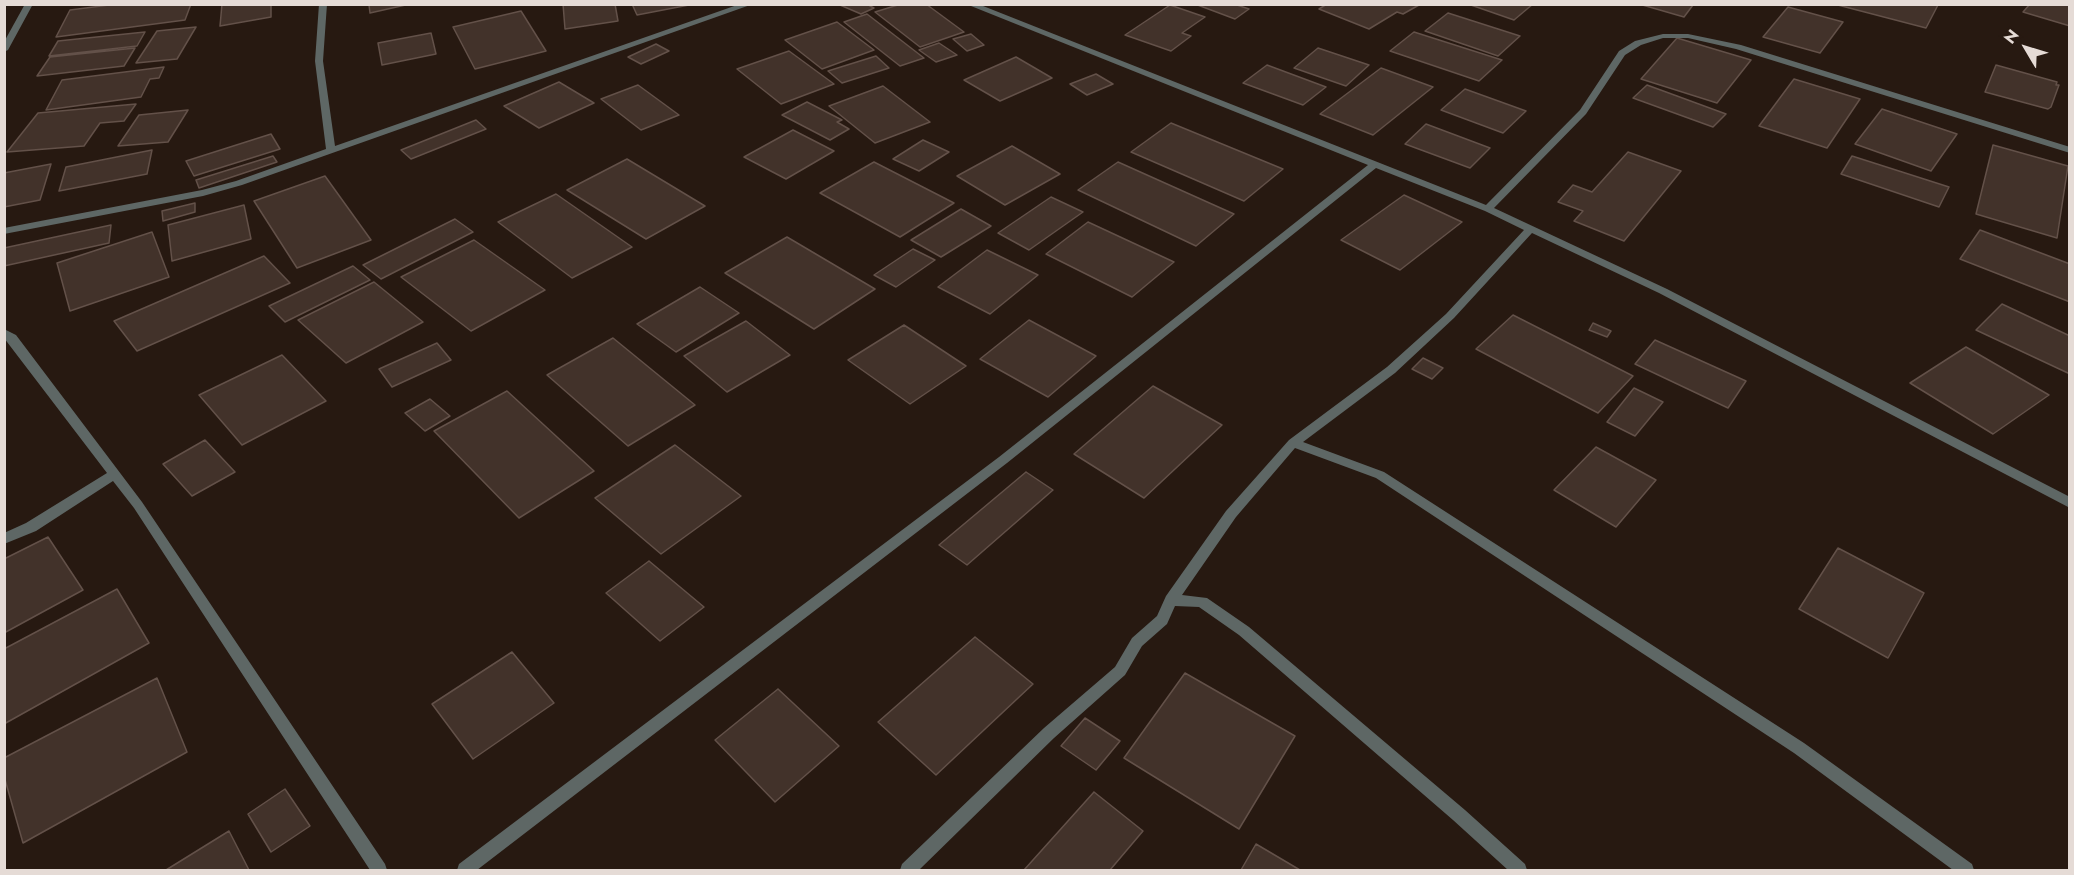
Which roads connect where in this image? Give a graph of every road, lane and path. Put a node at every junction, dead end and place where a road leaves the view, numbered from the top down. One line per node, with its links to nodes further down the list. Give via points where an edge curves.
1 (29, 4): 5 (street)
2 (323, 4): 7 (street, via 320,61)
3 (749, 4): 7 (street)
4 (970, 4): 8 (street)
5 (4, 50)
6 (2070, 150): 9 (street, via 1738,47 1688,36 1663,36 1638,43 1622,53 1583,112)
7 (332, 152): 11 (street, via 203,193)
8 (1374, 165): 9 (street); 19 (street, via 1003,460)
9 (1488, 209): 10 (street)
10 (1530, 229): 13 (street, via 1450,316 1391,370); 15 (street, via 1663,291)
11 (4, 231)
12 (4, 332): 14 (street)
13 (1293, 443): 17 (street, via 1231,514); 22 (street, via 1380,475 1799,748)
14 (114, 476): 16 (street, via 31,527); 18 (street, via 138,505)
15 (2070, 502)
16 (4, 539)
17 (1171, 600): 20 (street, via 1162,620 1137,642 1120,671 1049,733); 21 (street, via 1202,602 1244,631)
18 (379, 870)
19 (465, 870)
20 (908, 870)
21 (1519, 870)
22 (1966, 870)

